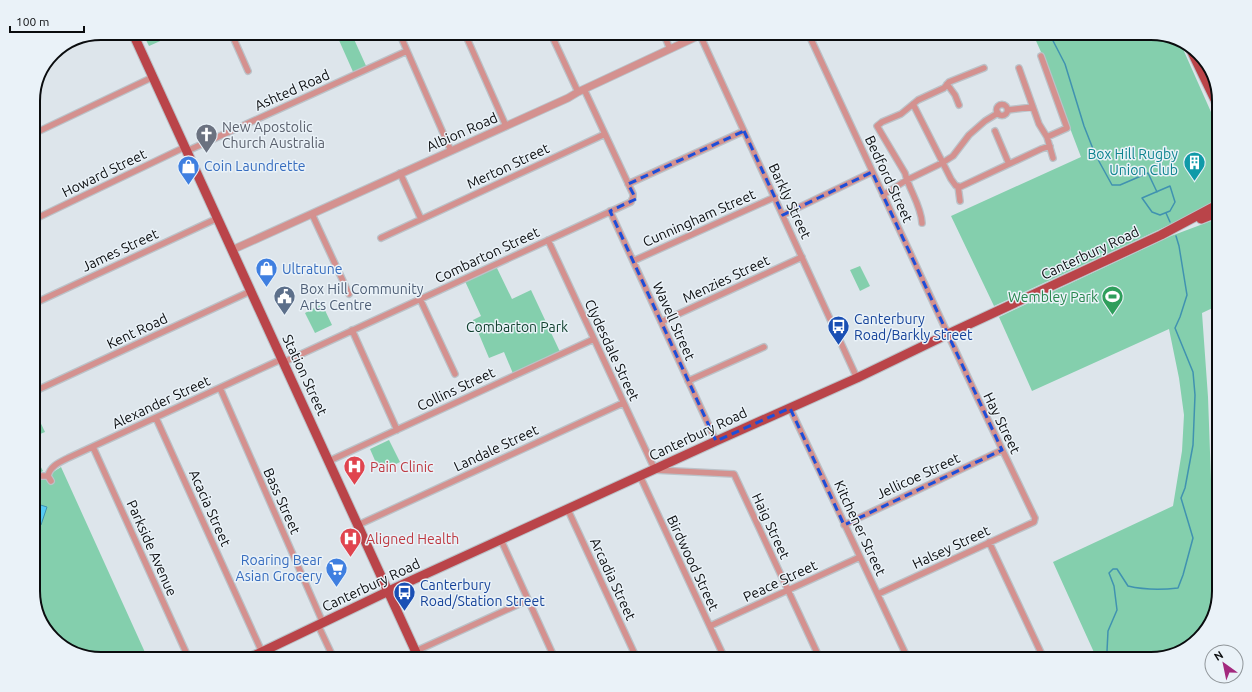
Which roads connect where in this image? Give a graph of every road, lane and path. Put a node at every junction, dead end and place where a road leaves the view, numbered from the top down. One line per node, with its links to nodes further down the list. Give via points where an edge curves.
1 (136, 40): 17 (main road, Station Street)
2 (234, 40): 16 (street)
3 (401, 40): 11 (street)
4 (468, 40): 24 (street)
5 (554, 40): 19 (street)
6 (666, 40): 10 (street)
7 (689, 40): 10 (street, Albion Road)
8 (702, 40): 26 (street, Barkly Street)
9 (811, 40): 36 (street, Bedford Street)
10 (670, 49): 19 (street, Albion Road)
11 (407, 52): 31 (street, Ashted Road); 32 (street)
12 (1041, 56): 29 (street, via 1067,128)
13 (1196, 60): 20 (main road)
14 (984, 68): 18 (street)
15 (1019, 68): 23 (street)
16 (248, 71)
17 (153, 77): 25 (street); 31 (main road, Station Street)
18 (947, 84): 21 (street); 22 (street)
19 (581, 91): 24 (street, Albion Road); 28 (street)
20 (1211, 92)
21 (913, 104): 34 (street); 38 (street, via 901,114 877,126 906,172)
22 (959, 105)
23 (1033, 107): 29 (street); 34 (street, via 1008,110 1006,106 1001,105 997,109 998,113 969,135 953,156)
24 (506, 126): 32 (street, Albion Road)
25 (40, 131)
26 (744, 131): 39 (street); 42 (street, Barkly Street)
27 (995, 131): 35 (street)
28 (605, 134): 39 (street); 51 (street, Merton Street)
29 (1047, 136): 30 (street)
30 (1050, 146): 33 (street); 35 (street)
31 (186, 149): 49 (street, Howard Street); 50 (main road, Station Street)
32 (451, 151): 37 (street, Albion Road)
33 (1053, 158)
34 (943, 162): 38 (street); 40 (street, via 951,179)
35 (1009, 164): 40 (street)
36 (872, 172): 41 (street, Bedford Street); 47 (street)
37 (400, 173): 46 (street, Albion Road); 51 (street)
38 (907, 180): 41 (street); 52 (street, via 922,214)
39 (628, 184): 45 (street, Combarton Street, via 633,194 631,202)
40 (958, 186): 43 (street)
41 (883, 195): 65 (street, Bedford Street)
42 (775, 197): 47 (street, Barkly Street); 58 (street, Cunningham Street)
43 (960, 201)
44 (1212, 208): 53 (main road, Canterbury Road)
45 (610, 211): 55 (street, Combarton Street); 58 (street, Wavell Street)
46 (312, 214): 56 (street, Albion Road); 60 (street)
47 (783, 215): 57 (street, Barkly Street)
48 (1212, 215): 53 (main road, Canterbury Road)
49 (40, 217)
50 (218, 218): 56 (main road, Station Street); 62 (street, James Street)
51 (421, 219): 54 (street, Merton Street)
52 (922, 222)
53 (1161, 235): 65 (main road, Canterbury Road)
54 (381, 238)
55 (548, 240): 61 (street, Combarton Street); 66 (street, Clydesdale Street)
56 (232, 250): 59 (main road, Station Street)
57 (802, 257): 63 (street, Menzies Street); 70 (street, Barkly Street)
58 (633, 260): 63 (street, Wavell Street)
59 (251, 291): 68 (main road, Station Street); 73 (street, Kent Road)
60 (349, 294)
61 (420, 299): 64 (street, Combarton Street); 69 (street)
62 (40, 301)
63 (660, 322): 71 (street, Wavell Street)
64 (352, 330): 68 (street, Combarton Street); 77 (street)
65 (948, 334): 70 (main road, Canterbury Road); 80 (street, Hay Street)
66 (594, 339): 74 (street, Clydesdale Street); 77 (street, Collins Street)
67 (764, 347): 71 (street)
68 (283, 361): 72 (street, Alexander Street); 81 (main road, Station Street)
69 (455, 374)
70 (857, 378): 75 (main road, Canterbury Road)
71 (688, 381): 78 (street, Wavell Street)
72 (220, 388): 76 (street, Alexander Street); 96 (street, Bass Street)
73 (40, 389)
74 (623, 403): 82 (street, Clydesdale Street); 87 (street, Landale Street)
75 (790, 408): 78 (main road, Canterbury Road); 88 (street, Kitchener Street)
76 (156, 418): 79 (street, Alexander Street); 99 (street, Acacia Street)
77 (397, 430): 81 (street, Collins Street)
78 (716, 441): 82 (main road, Canterbury Road)
79 (93, 447): 84 (street, Alexander Street, via 58,463 51,469 48,477); 98 (street, Parkside Avenue)
80 (1002, 450): 86 (street, Hay Street, via 1035,518); 88 (street, Jellicoe Street)
81 (329, 461): 87 (main road, Station Street)
82 (655, 470): 83 (main road, Canterbury Road); 92 (street, Haig Street, via 734,474)
83 (640, 476): 85 (main road, Canterbury Road); 97 (street, Birdwood Street)
84 (40, 479)
85 (568, 510): 89 (main road, Canterbury Road); 104 (street, Arcadia Street)
86 (1034, 522): 90 (street, Halsey Street)
87 (358, 525): 93 (main road, Station Street)
88 (844, 525): 91 (street, Kitchener Street)
89 (501, 540): 93 (main road, Canterbury Road); 95 (street)
90 (989, 542): 94 (street, Halsey Street); 108 (street)
91 (860, 557): 92 (street, Peace Street); 94 (street, Kitchener Street)
92 (788, 590): 97 (street, Peace Street); 106 (street, Haig Street)
93 (388, 592): 96 (main road, Canterbury Road); 101 (main road, Station Street)
94 (878, 594): 107 (street, Kitchener Street)
95 (528, 600): 102 (street); 103 (street)
96 (321, 624): 99 (main road, Canterbury Road); 100 (street, Bass Street)
97 (710, 626): 105 (street, Birdwood Street)
98 (186, 652)
99 (262, 652)
100 (331, 652)
101 (417, 652)
102 (424, 652)
103 (552, 652)
104 (634, 652)
105 (722, 652)
106 (817, 652)
107 (905, 652)
108 (1041, 652)

